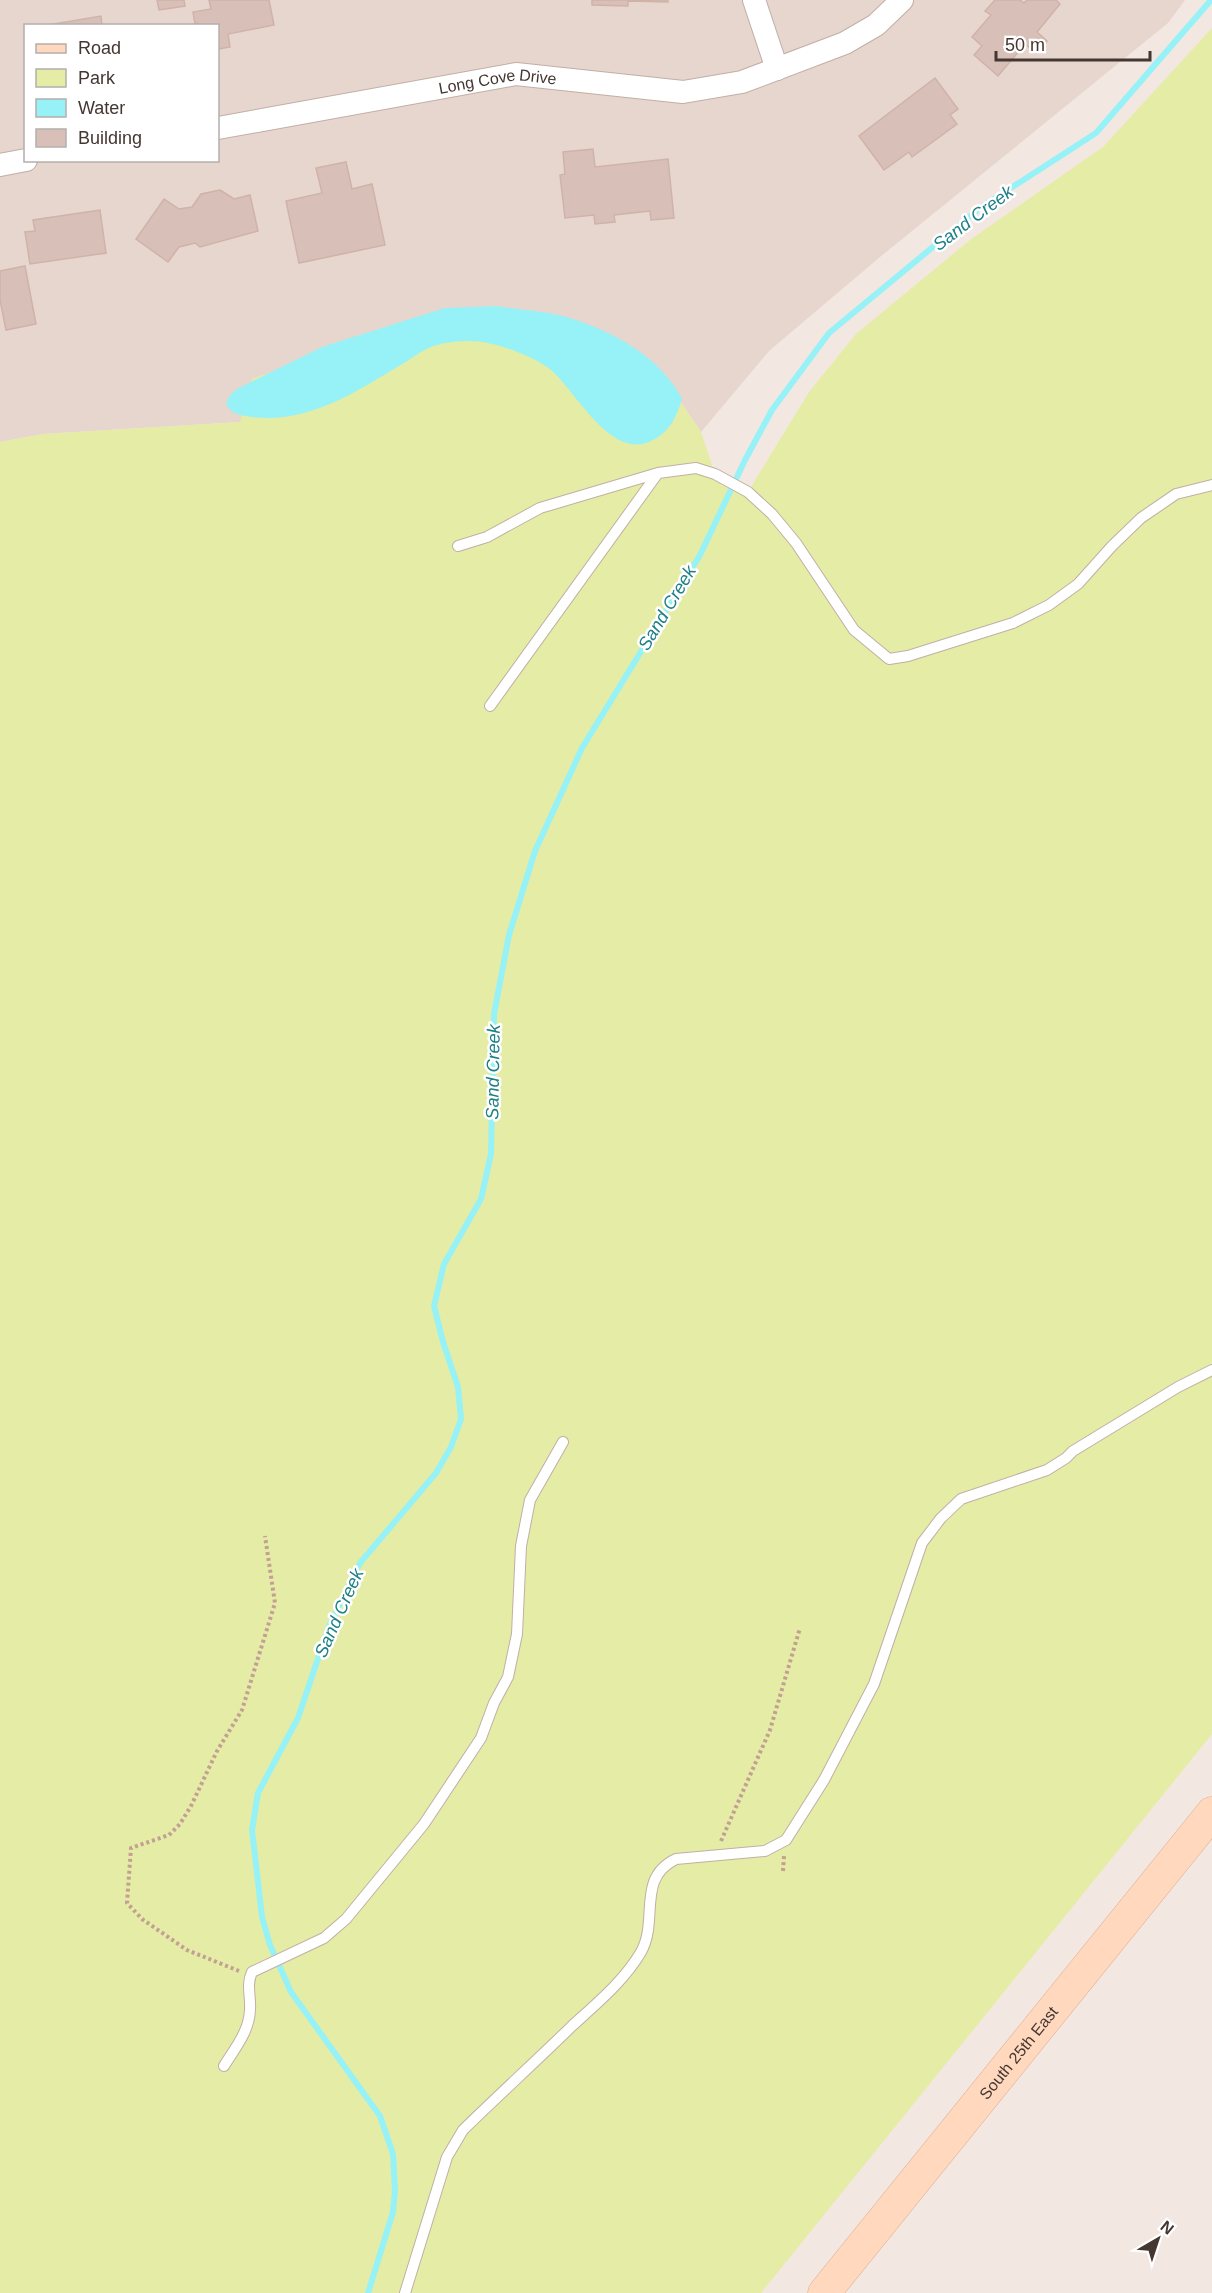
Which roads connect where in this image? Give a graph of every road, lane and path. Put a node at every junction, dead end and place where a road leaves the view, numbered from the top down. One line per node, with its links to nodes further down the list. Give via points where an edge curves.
1 (754, 0): 3 (street)
2 (902, 0): 3 (street, Long Cove Drive, via 876,25 845,44)
3 (777, 69): 4 (street, Long Cove Drive, via 742,82 683,92 516,74)
4 (219, 128)
5 (24, 160): 6 (street)
6 (0, 165)
7 (658, 473): 8 (lane, via 696,468 748,492 796,543 854,630 889,659 1013,623 1049,604 1078,584 1141,518 1176,494); 9 (lane, via 540,508 487,537); 10 (lane)
8 (1212, 485)
9 (458, 546)
10 (490, 706)
11 (1212, 1370): 16 (lane, via 1092,1439 1047,1470 961,1499 941,1518 922,1543 874,1684 824,1780 786,1840 765,1851)
12 (562, 1442): 17 (lane, via 530,1500 521,1546 517,1634 508,1677 465,1766 424,1824 346,1919 324,1938)
13 (265, 1536): 17 (path, via 276,1603 242,1710 180,1824 169,1835 131,1848 128,1903 142,1919 187,1950)
14 (800, 1628): 16 (path, via 770,1730)
15 (1212, 1813): 20 (main road, South 25th East)
16 (714, 1855): 19 (lane, via 676,1859 658,1871 652,1884 646,1941 625,1976 463,2130 447,2157)
17 (253, 1972): 18 (lane, via 248,1984 250,2009 246,2031)
18 (224, 2066)
19 (405, 2293)
20 (824, 2293)

